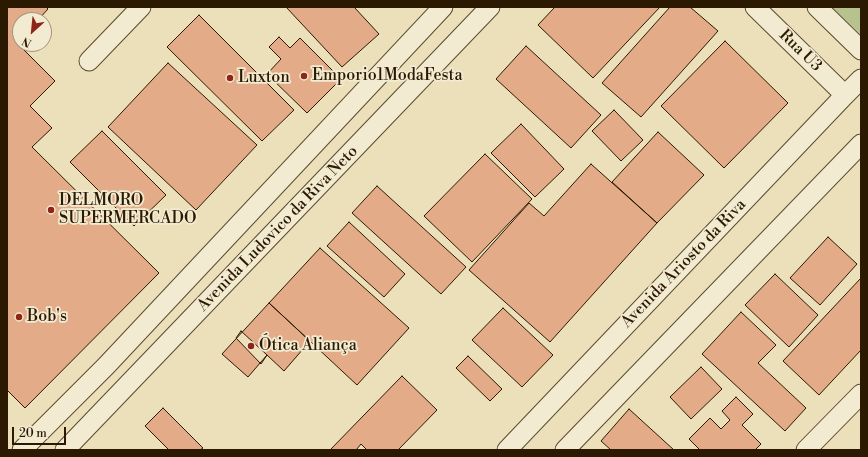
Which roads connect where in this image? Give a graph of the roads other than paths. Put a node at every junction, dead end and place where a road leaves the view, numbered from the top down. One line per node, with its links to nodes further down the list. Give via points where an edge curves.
1 (141, 7): 7 (street)
2 (443, 7): 12 (street, via 106,366)
3 (490, 7): 13 (street, Avenida Ludovico da Riva Neto)
4 (755, 7): 9 (street, Rua U3)
5 (817, 7): 6 (street)
6 (861, 50)
7 (89, 61)
8 (861, 79): 9 (street, Avenida Ariosto da Riva)
9 (845, 95): 14 (street, Avenida Ariosto da Riva)
10 (861, 144): 15 (street)
11 (861, 394): 16 (street)
12 (22, 450)
13 (65, 450)
14 (507, 450)
15 (565, 450)
16 (806, 450)

